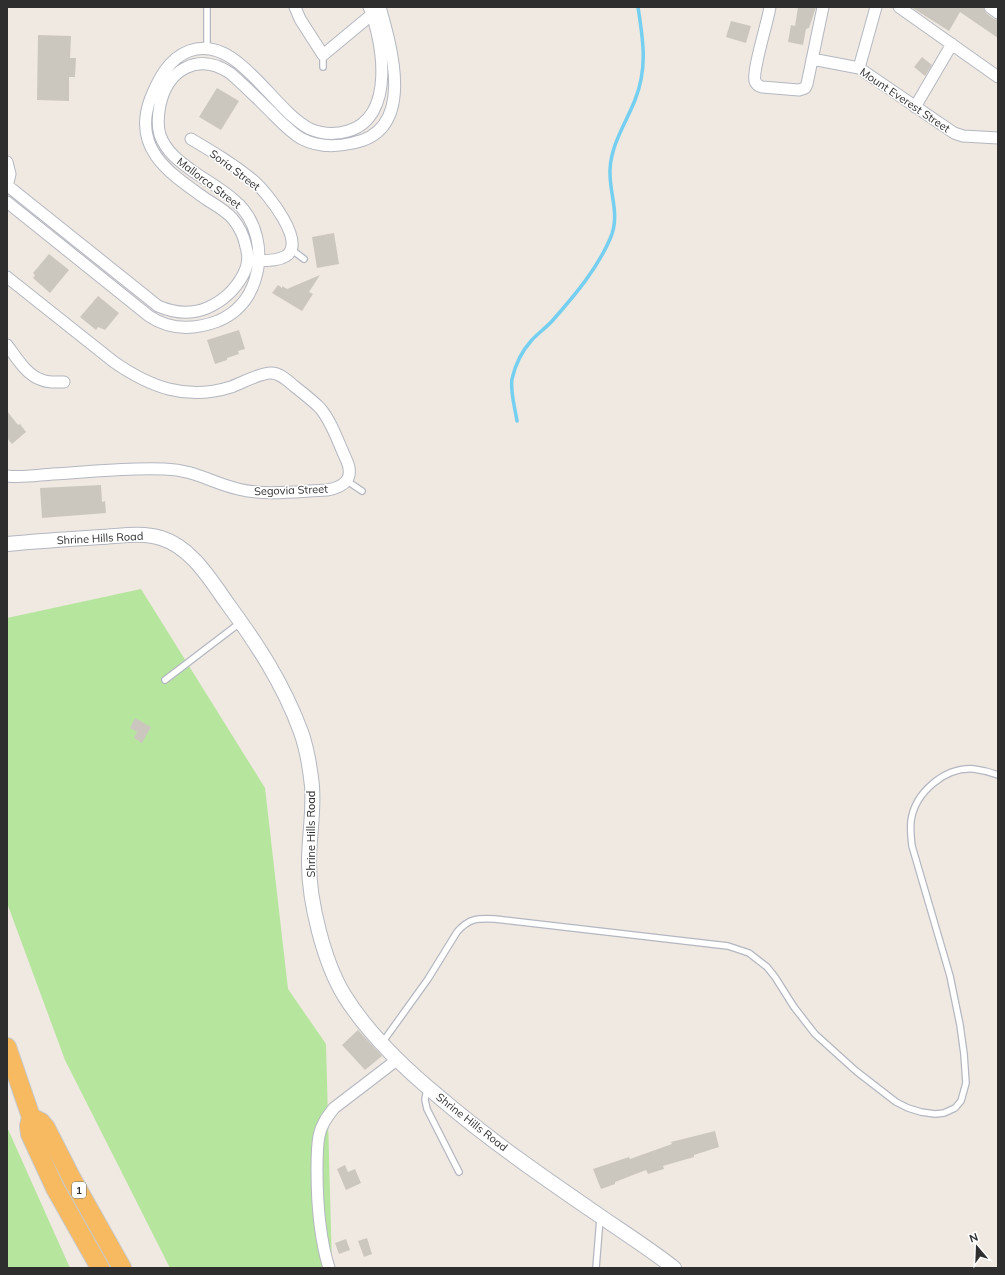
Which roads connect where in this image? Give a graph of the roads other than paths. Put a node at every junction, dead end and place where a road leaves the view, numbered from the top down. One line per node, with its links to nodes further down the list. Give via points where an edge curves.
1 (208, 7): 11 (lane)
2 (295, 7): 8 (street, via 323,61)
3 (770, 7): 12 (street, via 755,68 756,83 762,87 799,90 804,88)
4 (823, 7): 12 (street)
5 (876, 7): 13 (street)
6 (899, 7): 10 (street)
7 (990, 7): 9 (street)
8 (375, 9): 16 (street, Mallorca Street, via 379,39 380,98 369,118); 17 (street, Mallorca Street, via 393,54 395,84 387,120)
9 (998, 12)
10 (952, 44): 14 (street); 15 (street)
11 (207, 48): 16 (street, Mallorca Street, via 229,55 282,107 310,129 330,134 351,130); 26 (street, Mallorca Street, via 185,52 175,59 157,81 149,103 146,134 155,155 170,173 233,219 240,228)
12 (812, 59): 13 (street, Mount Everest Street)
13 (859, 68): 15 (street, Mount Everest Street)
14 (998, 77)
15 (915, 107): 18 (street, Mount Everest Street, via 954,133)
16 (361, 124): 17 (street)
17 (370, 138): 25 (street, Mallorca Street, via 344,145 316,144 293,132 221,67 212,64 191,65 176,75 161,100 158,123 160,135 173,156 243,208 257,235)
18 (998, 138)
19 (191, 139): 23 (street, Soria Street, via 241,171 265,192 274,203 291,235)
20 (7, 162): 21 (street, via 10,174)
21 (7, 187): 28 (street)
22 (7, 202): 29 (street, Mallorca Street)
23 (292, 250): 24 (lane); 25 (street, via 280,259)
24 (304, 259)
25 (260, 260): 26 (street); 29 (street, Mallorca Street, via 254,285 242,305 223,319 198,327 172,327 159,323)
26 (248, 261): 28 (street, via 240,281 225,297 215,305 190,312 178,313 158,306)
27 (7, 276): 33 (street, via 114,362 151,384 188,393 232,386 264,374 278,374 315,403 326,417 347,462 350,475)
28 (122, 277): 29 (street)
29 (114, 288)
30 (7, 345): 31 (street, via 33,376 48,382)
31 (64, 382)
32 (7, 476): 33 (street, Segovia Street, via 165,469 196,474 252,492 327,490 341,486)
33 (347, 481): 34 (lane)
34 (362, 491)
35 (7, 544): 36 (street, Shrine Hills Road, via 134,535 168,541 192,558)
36 (241, 622): 37 (lane); 39 (street, Shrine Hills Road, via 273,672 293,712 305,746 313,804 309,863 316,916 327,957 344,994)
37 (165, 680)
38 (998, 775): 39 (lane, via 973,769 948,774 927,789 911,820 912,846 950,976 964,1054 964,1093 955,1108 944,1113 934,1114 908,1108 878,1089 815,1034 767,967 749,953 728,946 495,919 476,919 462,926 457,932 428,979)
39 (382, 1043): 41 (street, Shrine Hills Road)
40 (7, 1047): 43 (highway, 1)
41 (398, 1059): 42 (street, Shrine Hills Road); 48 (street, via 334,1108 326,1117 319,1136 318,1205 321,1236)
42 (427, 1087): 44 (lane, via 426,1105); 45 (street, Shrine Hills Road, via 486,1134)
43 (31, 1117): 46 (highway, 1, via 30,1134 55,1188); 47 (highway, 1, via 46,1128)
44 (459, 1172)
45 (600, 1216): 49 (lane); 50 (street, Shrine Hills Road)
46 (100, 1268)
47 (122, 1268)
48 (329, 1268)
49 (596, 1268)
50 (674, 1268)

